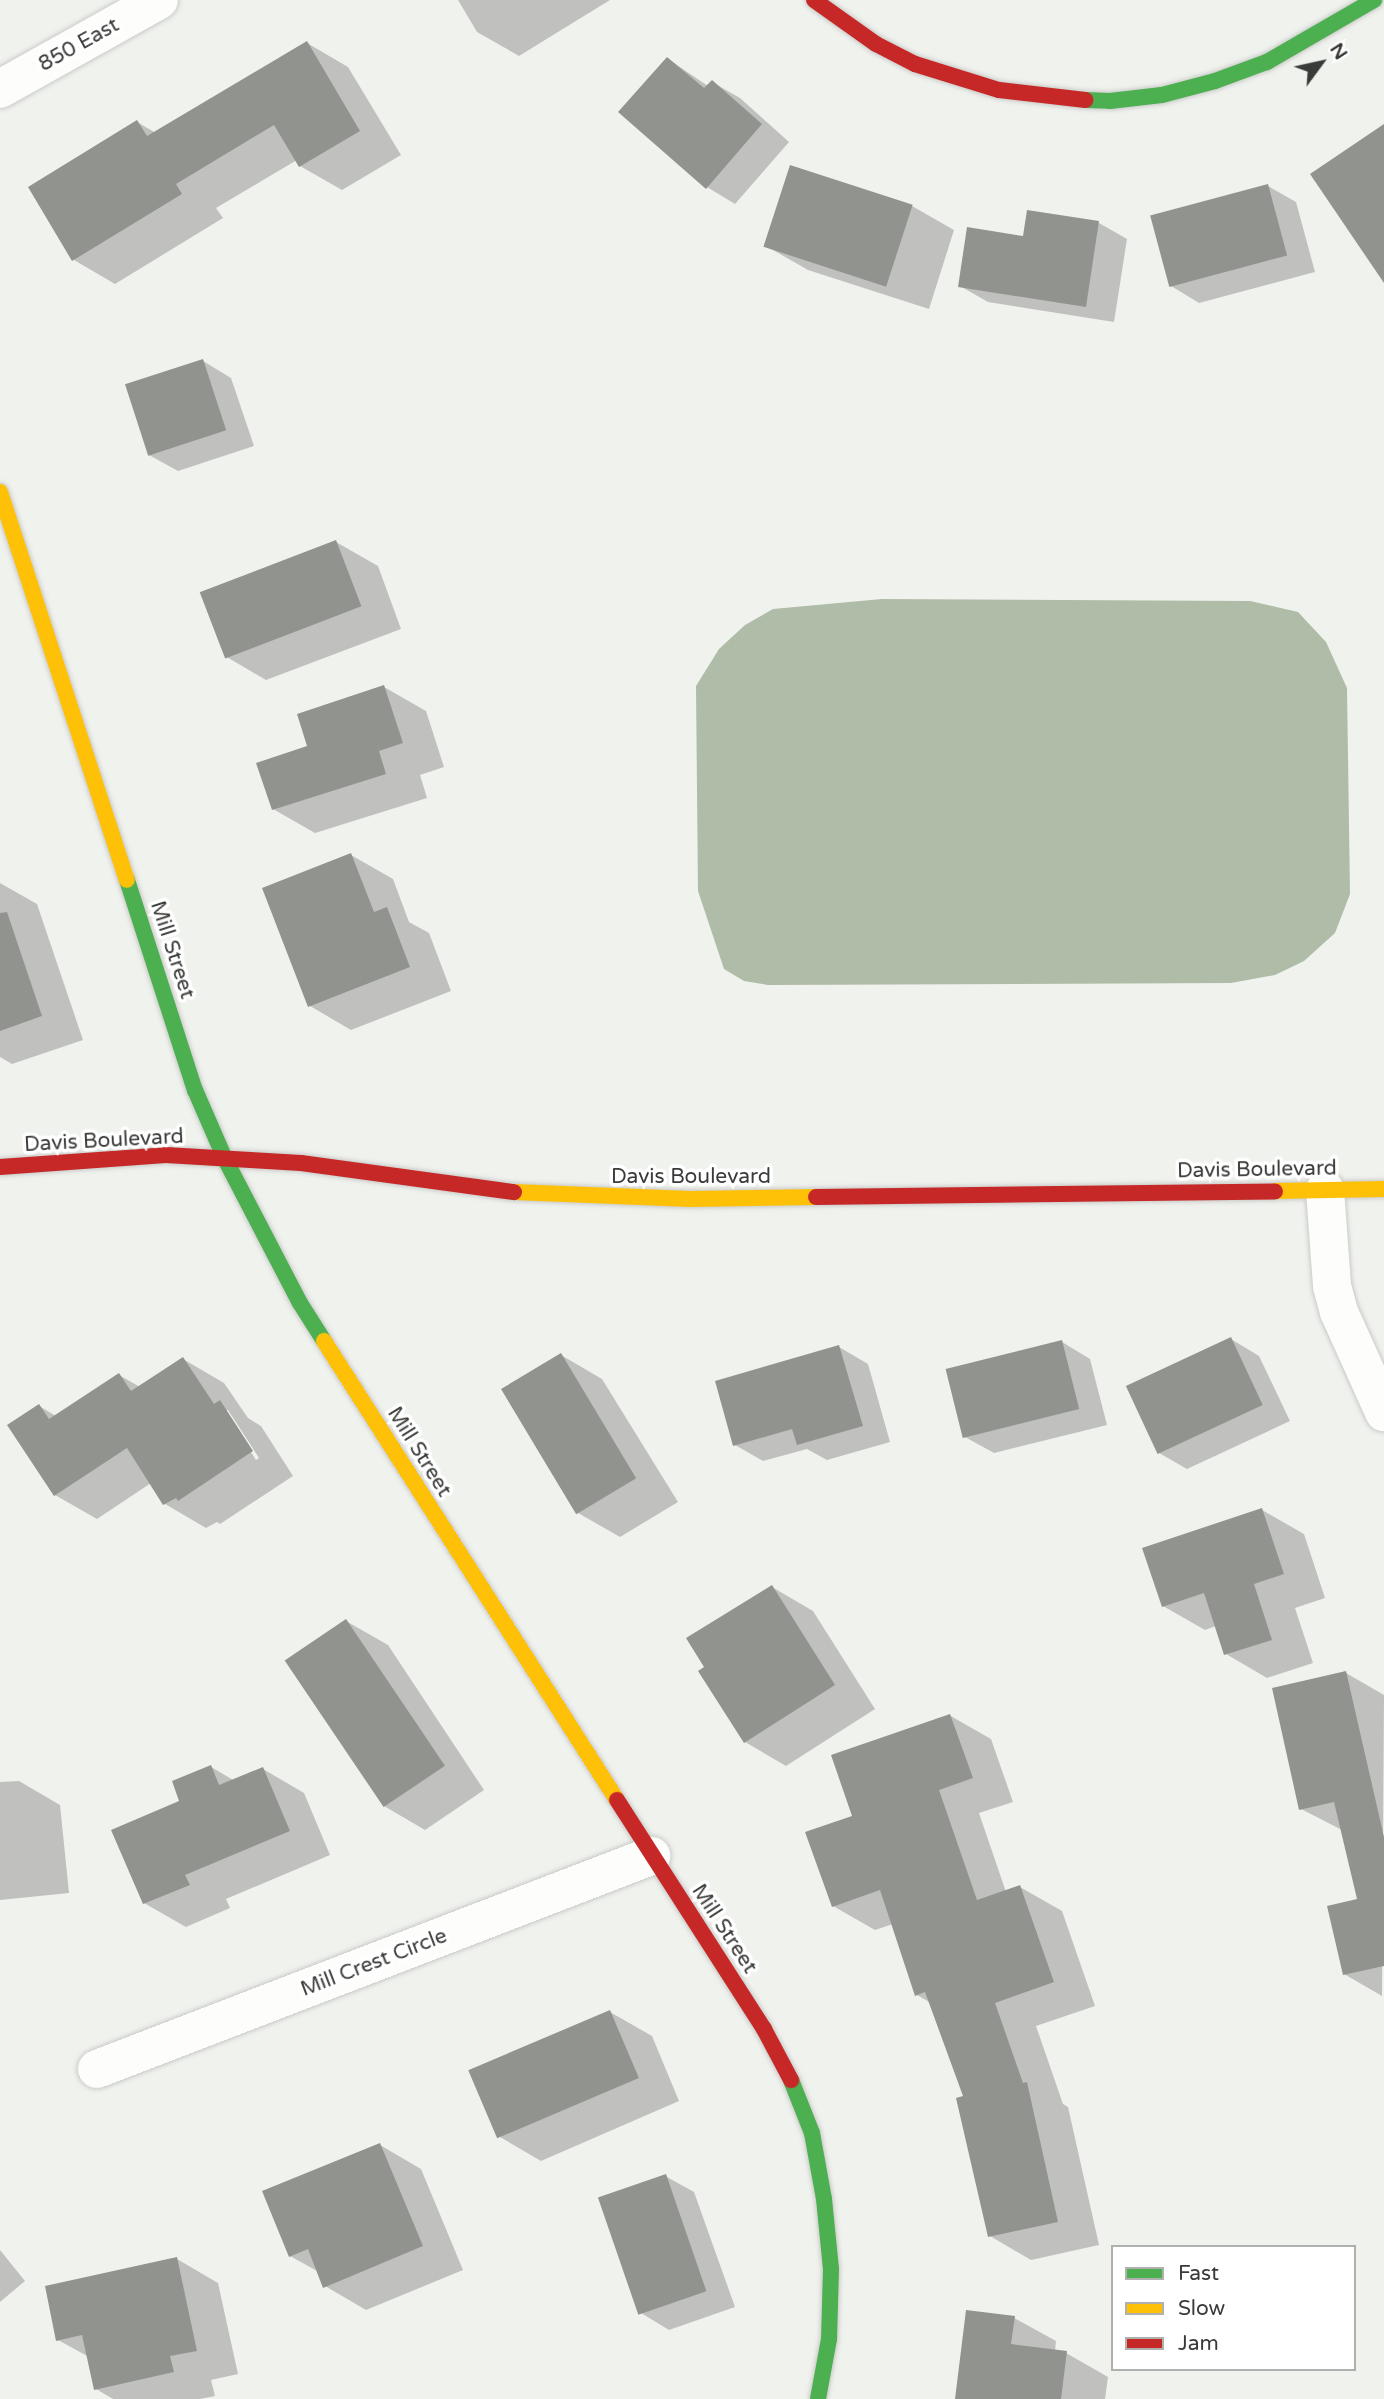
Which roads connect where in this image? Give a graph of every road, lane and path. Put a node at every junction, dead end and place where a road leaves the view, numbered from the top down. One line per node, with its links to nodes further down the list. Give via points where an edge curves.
1 (159, 0): 4 (street, 850 East)
2 (814, 0): 3 (street, via 876,44 956,79 1056,98 1110,100 1162,95 1267,62)
3 (1374, 0)
4 (0, 89)
5 (0, 492): 6 (street, Mill Street, via 195,1090)
6 (225, 1159): 7 (street, Davis Boulevard, via 145,1156); 9 (street, Davis Boulevard, via 301,1163 487,1190 589,1197); 11 (street, Mill Street, via 300,1303)
7 (0, 1167)
8 (1384, 1189): 9 (street, Davis Boulevard)
9 (1325, 1190): 10 (street, via 1332,1286)
10 (1384, 1412)
11 (651, 1856): 12 (street, Mill Crest Circle); 13 (street, Mill Street, via 764,2029 792,2079 812,2133 831,2269 829,2339)
12 (97, 2069)
13 (818, 2399)

